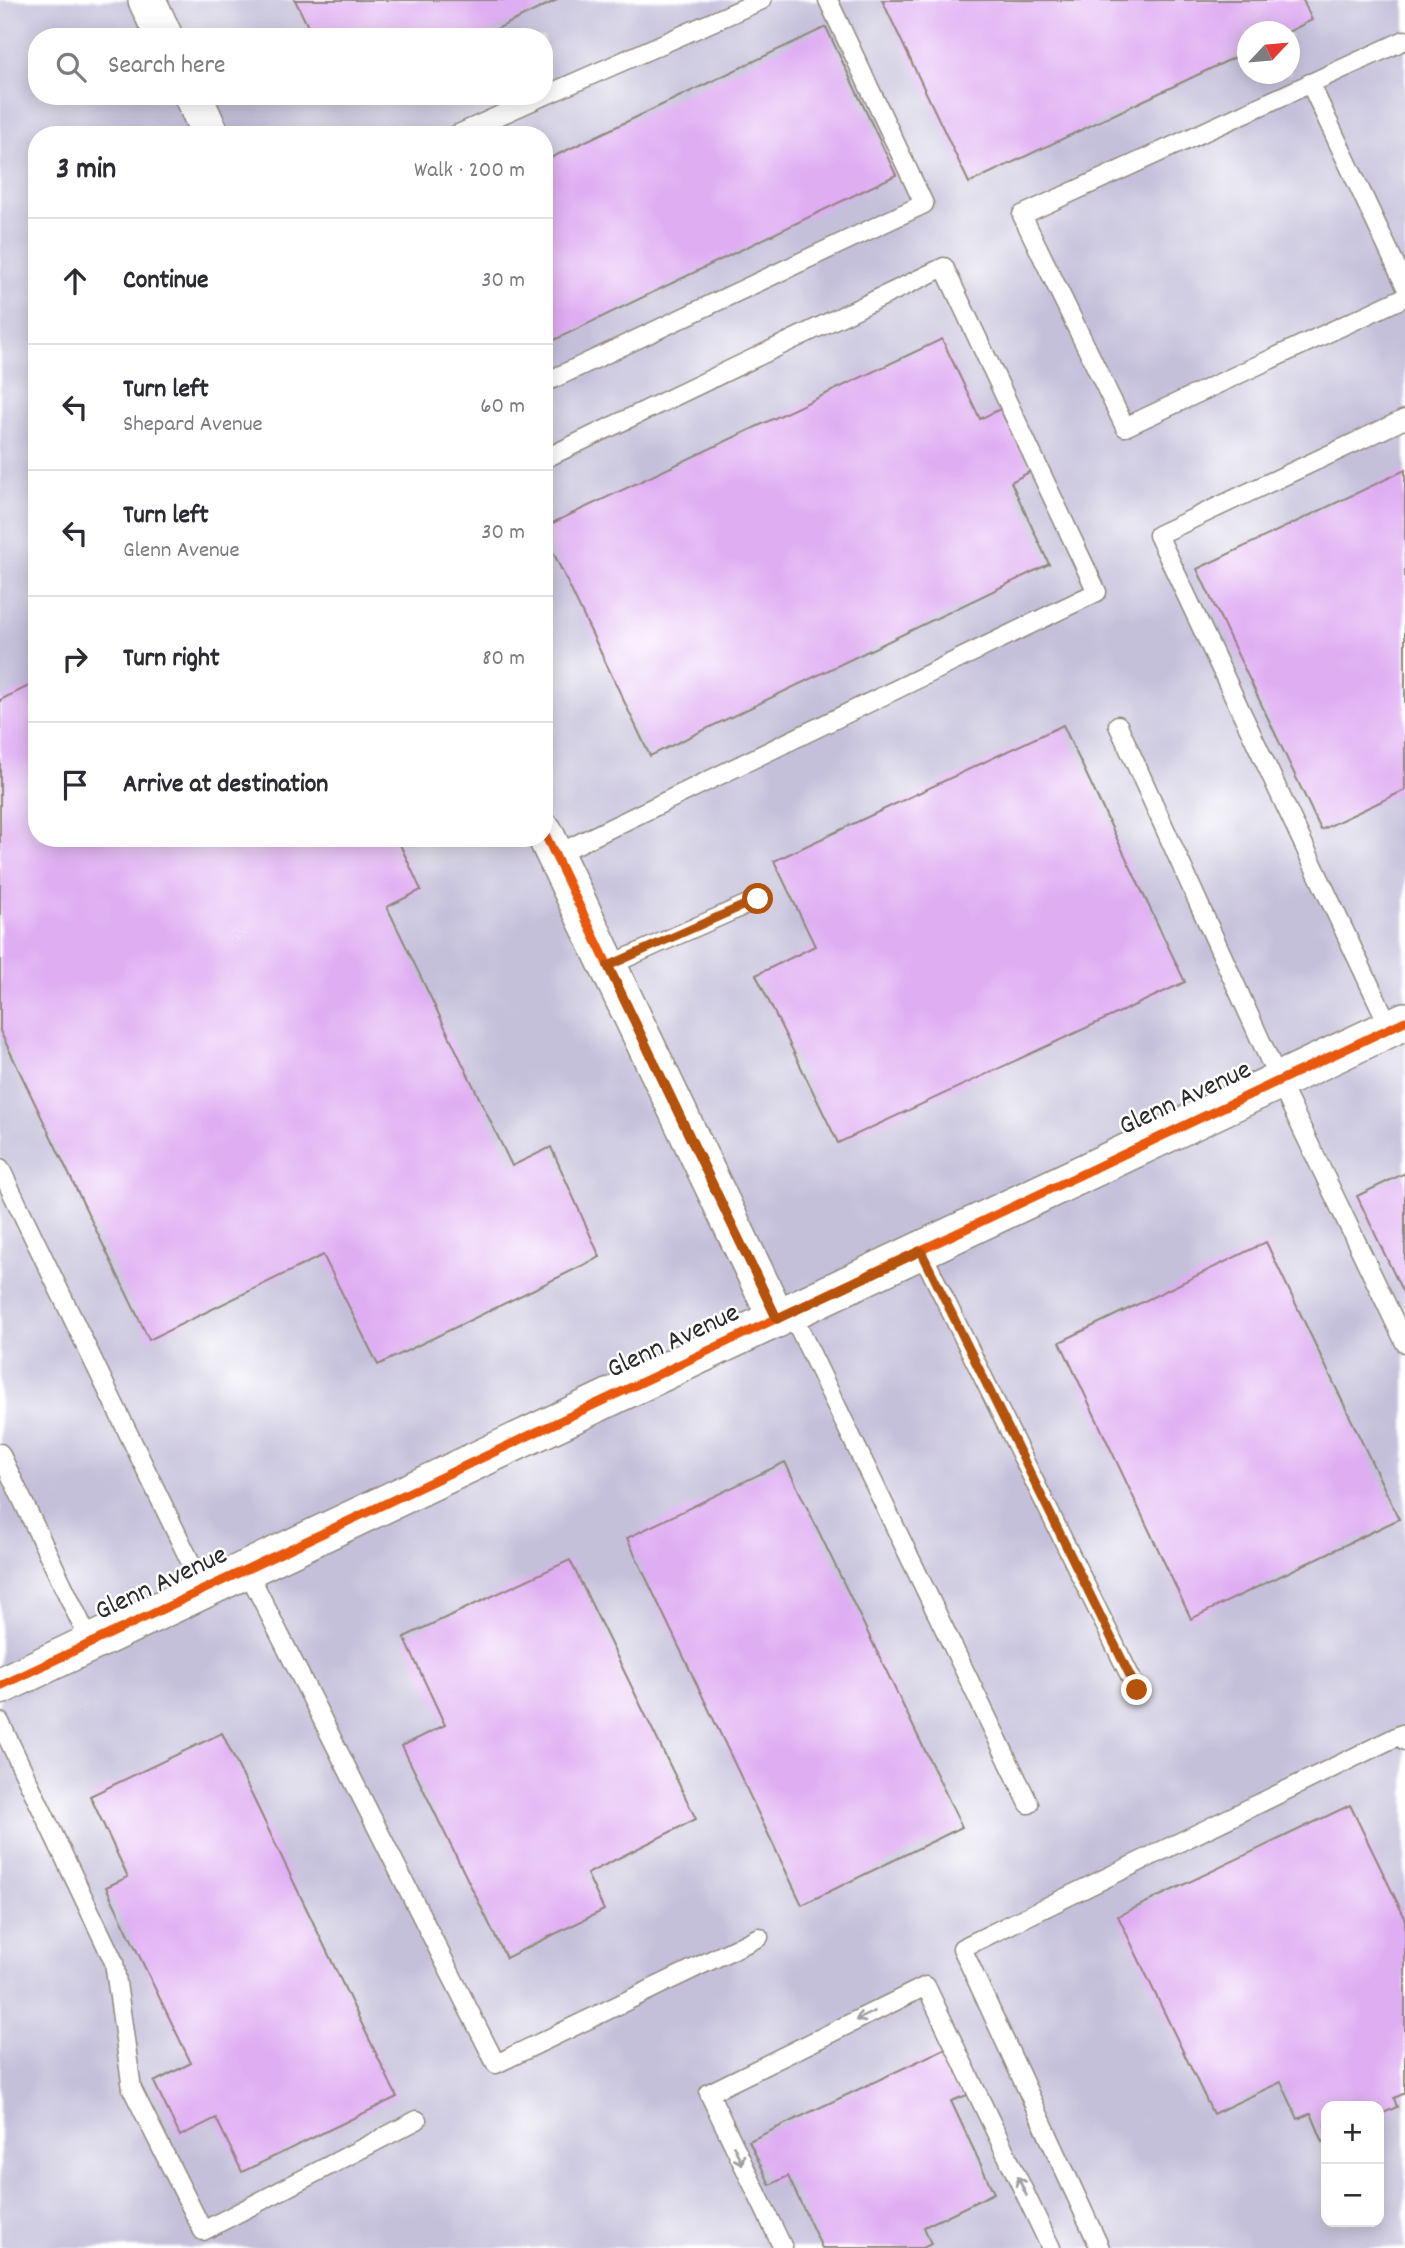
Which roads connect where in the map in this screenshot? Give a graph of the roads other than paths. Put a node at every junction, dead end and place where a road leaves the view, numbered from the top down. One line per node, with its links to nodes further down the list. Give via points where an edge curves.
1 (147, 0): 4 (street)
2 (762, 0): 7 (lane)
3 (828, 0): 14 (lane, via 923,204)
4 (160, 28)
5 (1405, 40): 6 (lane)
6 (1310, 83): 12 (lane); 13 (lane, via 1022,215 1125,427)
7 (553, 92)
8 (197, 105): 10 (street)
9 (524, 105): 11 (lane)
10 (207, 126)
11 (476, 126)
12 (1405, 285)
13 (1405, 297)
14 (553, 379)
15 (1405, 419): 22 (lane, via 1158,535)
16 (553, 455): 18 (lane, via 944,267 1097,592)
17 (1118, 725): 23 (lane)
18 (553, 842)
19 (552, 847): 21 (street)
20 (758, 899): 21 (lane)
21 (608, 966): 26 (street)
22 (1398, 1024): 23 (street, Glenn Avenue)
23 (1279, 1081): 25 (street, Glenn Avenue); 27 (lane)
24 (0, 1168): 30 (lane)
25 (921, 1251): 26 (street, Glenn Avenue); 33 (lane)
26 (784, 1316): 29 (street, Glenn Avenue); 36 (lane)
27 (1405, 1343)
28 (0, 1452): 31 (lane)
29 (247, 1570): 30 (street, Glenn Avenue); 37 (lane, via 496,2064)
30 (204, 1590): 31 (street, Glenn Avenue)
31 (91, 1644): 32 (street, Glenn Avenue)
32 (0, 1686)
33 (1137, 1690)
34 (0, 1722): 38 (lane, via 114,1962 132,2089 203,2231)
35 (1405, 1741): 41 (lane, via 1402,1734 962,1948)
36 (1029, 1804)
37 (759, 1937)
38 (417, 2120)
39 (783, 2248): 40 (lane, one-way to 39, via 926,1986 709,2093)
40 (1051, 2248)
41 (1100, 2248)

